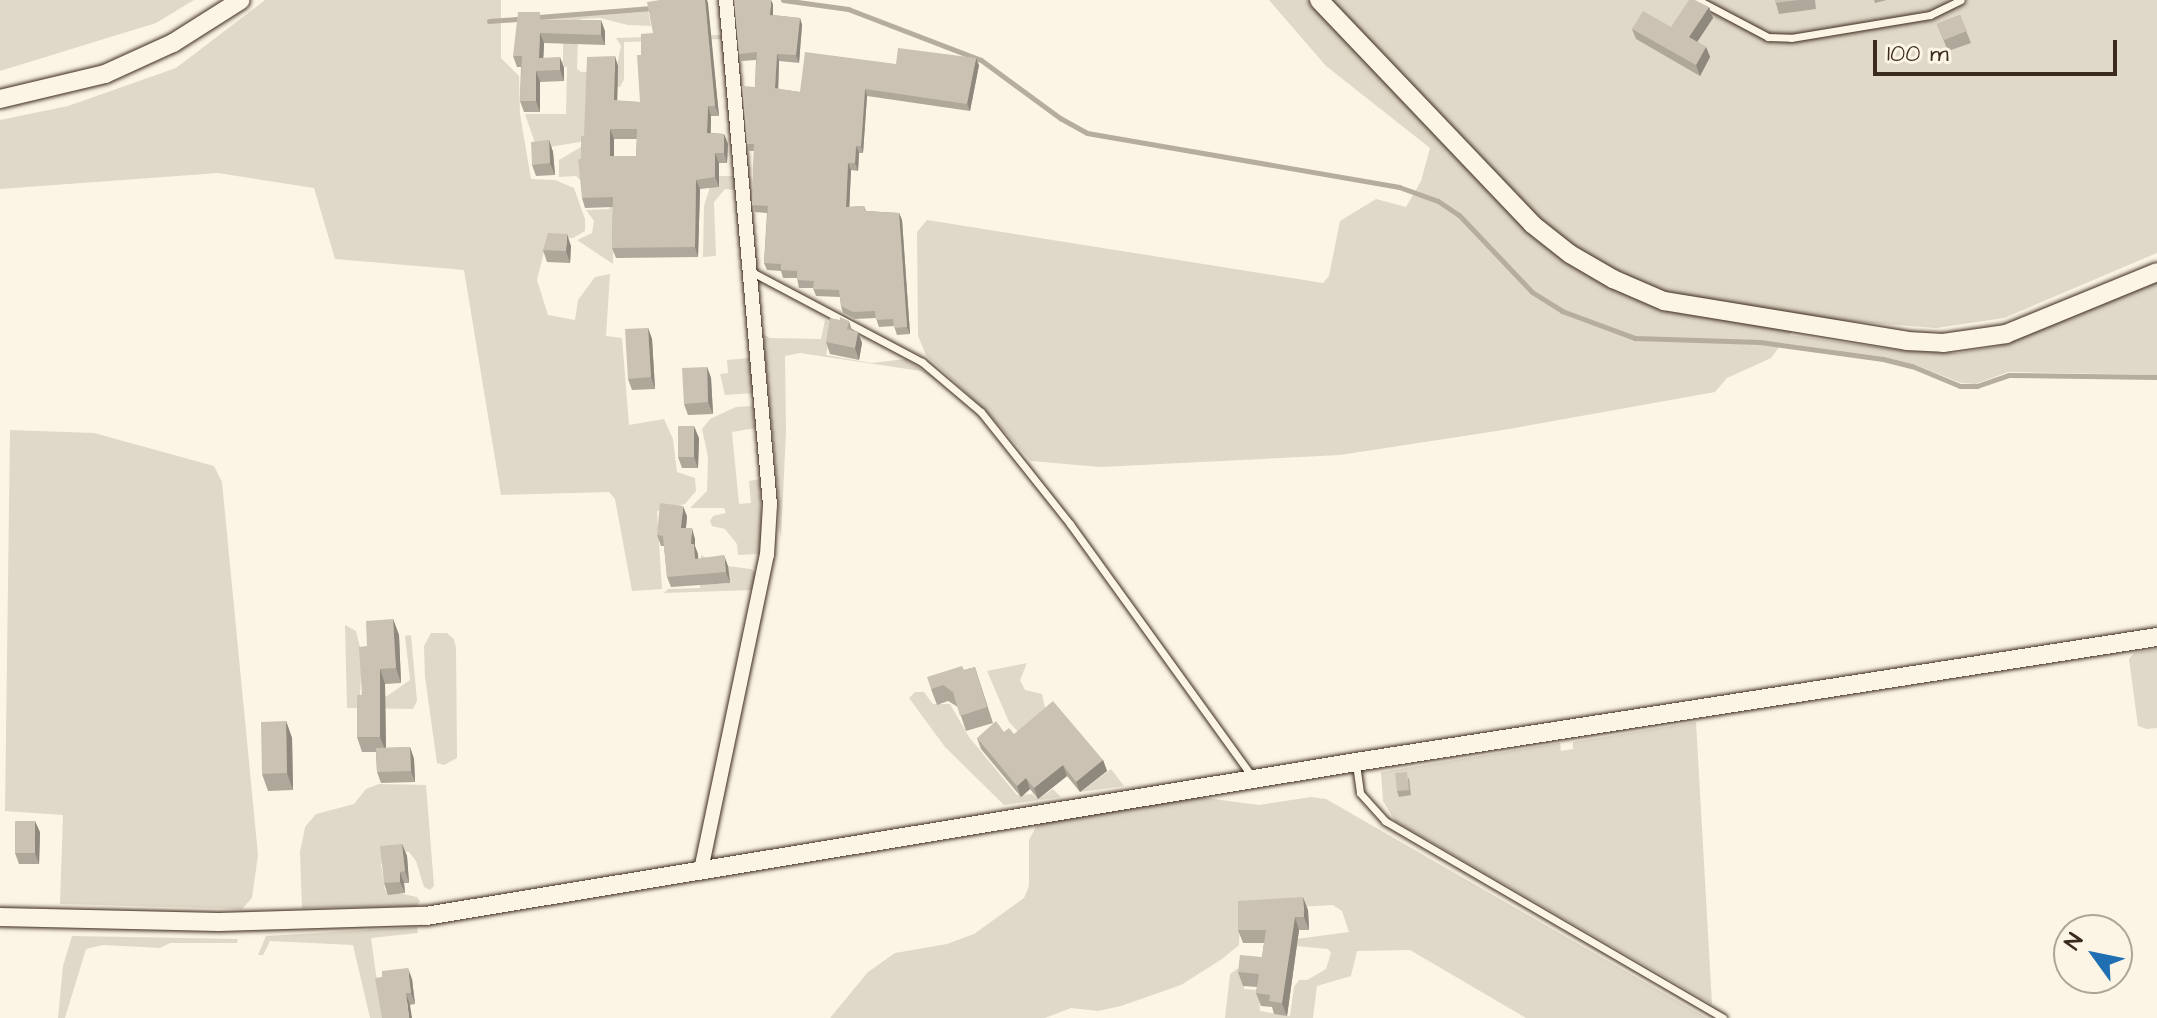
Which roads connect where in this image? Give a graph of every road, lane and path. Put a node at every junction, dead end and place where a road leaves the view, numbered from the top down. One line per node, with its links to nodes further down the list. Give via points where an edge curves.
1 (241, 0): 6 (street, via 173,43 105,74)
2 (726, 0): 7 (street)
3 (1319, 0): 8 (street, via 1532,224 1602,273 1664,301 1943,343 2006,334)
4 (1698, 0): 5 (lane, via 1768,37 1791,38 1930,15)
5 (1961, 0)
6 (0, 99)
7 (750, 271): 11 (lane, via 922,362 981,412 1070,524); 12 (street, via 770,505 767,555)
8 (2157, 272)
9 (2157, 637): 10 (street)
10 (1356, 762): 11 (street); 14 (lane, via 1360,793 1385,821)
11 (1253, 779): 12 (street)
12 (701, 870): 13 (street, via 387,919)
13 (0, 917)
14 (1723, 1018)

